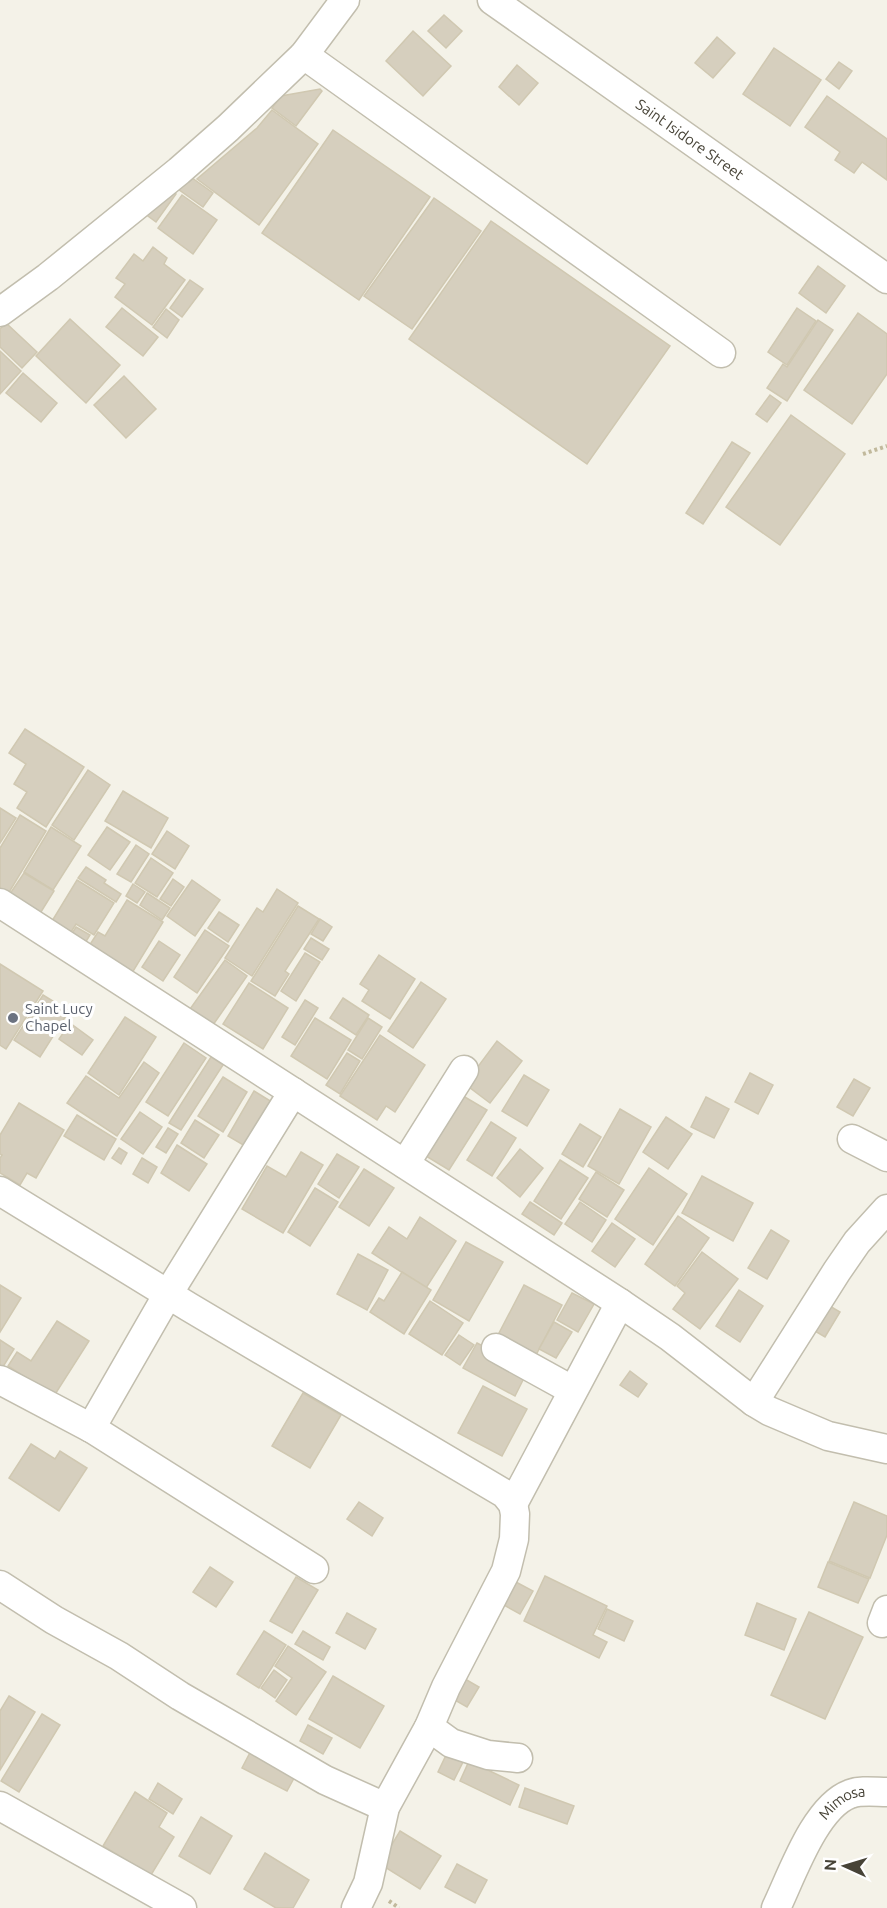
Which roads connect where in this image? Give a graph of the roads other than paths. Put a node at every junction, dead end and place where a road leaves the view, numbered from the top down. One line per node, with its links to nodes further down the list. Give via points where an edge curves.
1 (345, 0): 3 (street)
2 (492, 0): 4 (street, Saint Isidore Street)
3 (304, 55): 5 (street, via 179,171); 6 (street)
4 (887, 279)
5 (0, 312)
6 (722, 353)
7 (0, 903): 9 (street)
8 (464, 1070): 12 (street)
9 (293, 1092): 12 (street); 15 (street)
10 (852, 1139): 11 (street)
11 (887, 1157)
12 (405, 1164): 16 (street)
13 (0, 1191): 15 (street)
14 (887, 1209): 20 (street, via 837,1271)
15 (168, 1294): 21 (street); 23 (street, via 505,1494)
16 (620, 1304): 19 (street); 20 (street)
17 (496, 1348): 19 (street)
18 (0, 1380): 21 (street)
19 (572, 1390): 23 (street)
20 (754, 1402): 22 (street, via 828,1437)
21 (91, 1428): 24 (street)
22 (887, 1449)
23 (513, 1504): 26 (street, via 514,1539 506,1571)
24 (314, 1569)
25 (0, 1585): 30 (street, via 326,1780)
26 (429, 1727): 27 (street, via 451,1743 488,1755); 30 (street)
27 (518, 1758)
28 (887, 1792): 33 (street, Mimosa, via 852,1793 836,1801 811,1836)
29 (0, 1806): 31 (street)
30 (386, 1807): 32 (street, via 368,1883)
31 (182, 1908)
32 (356, 1908)
33 (776, 1908)

